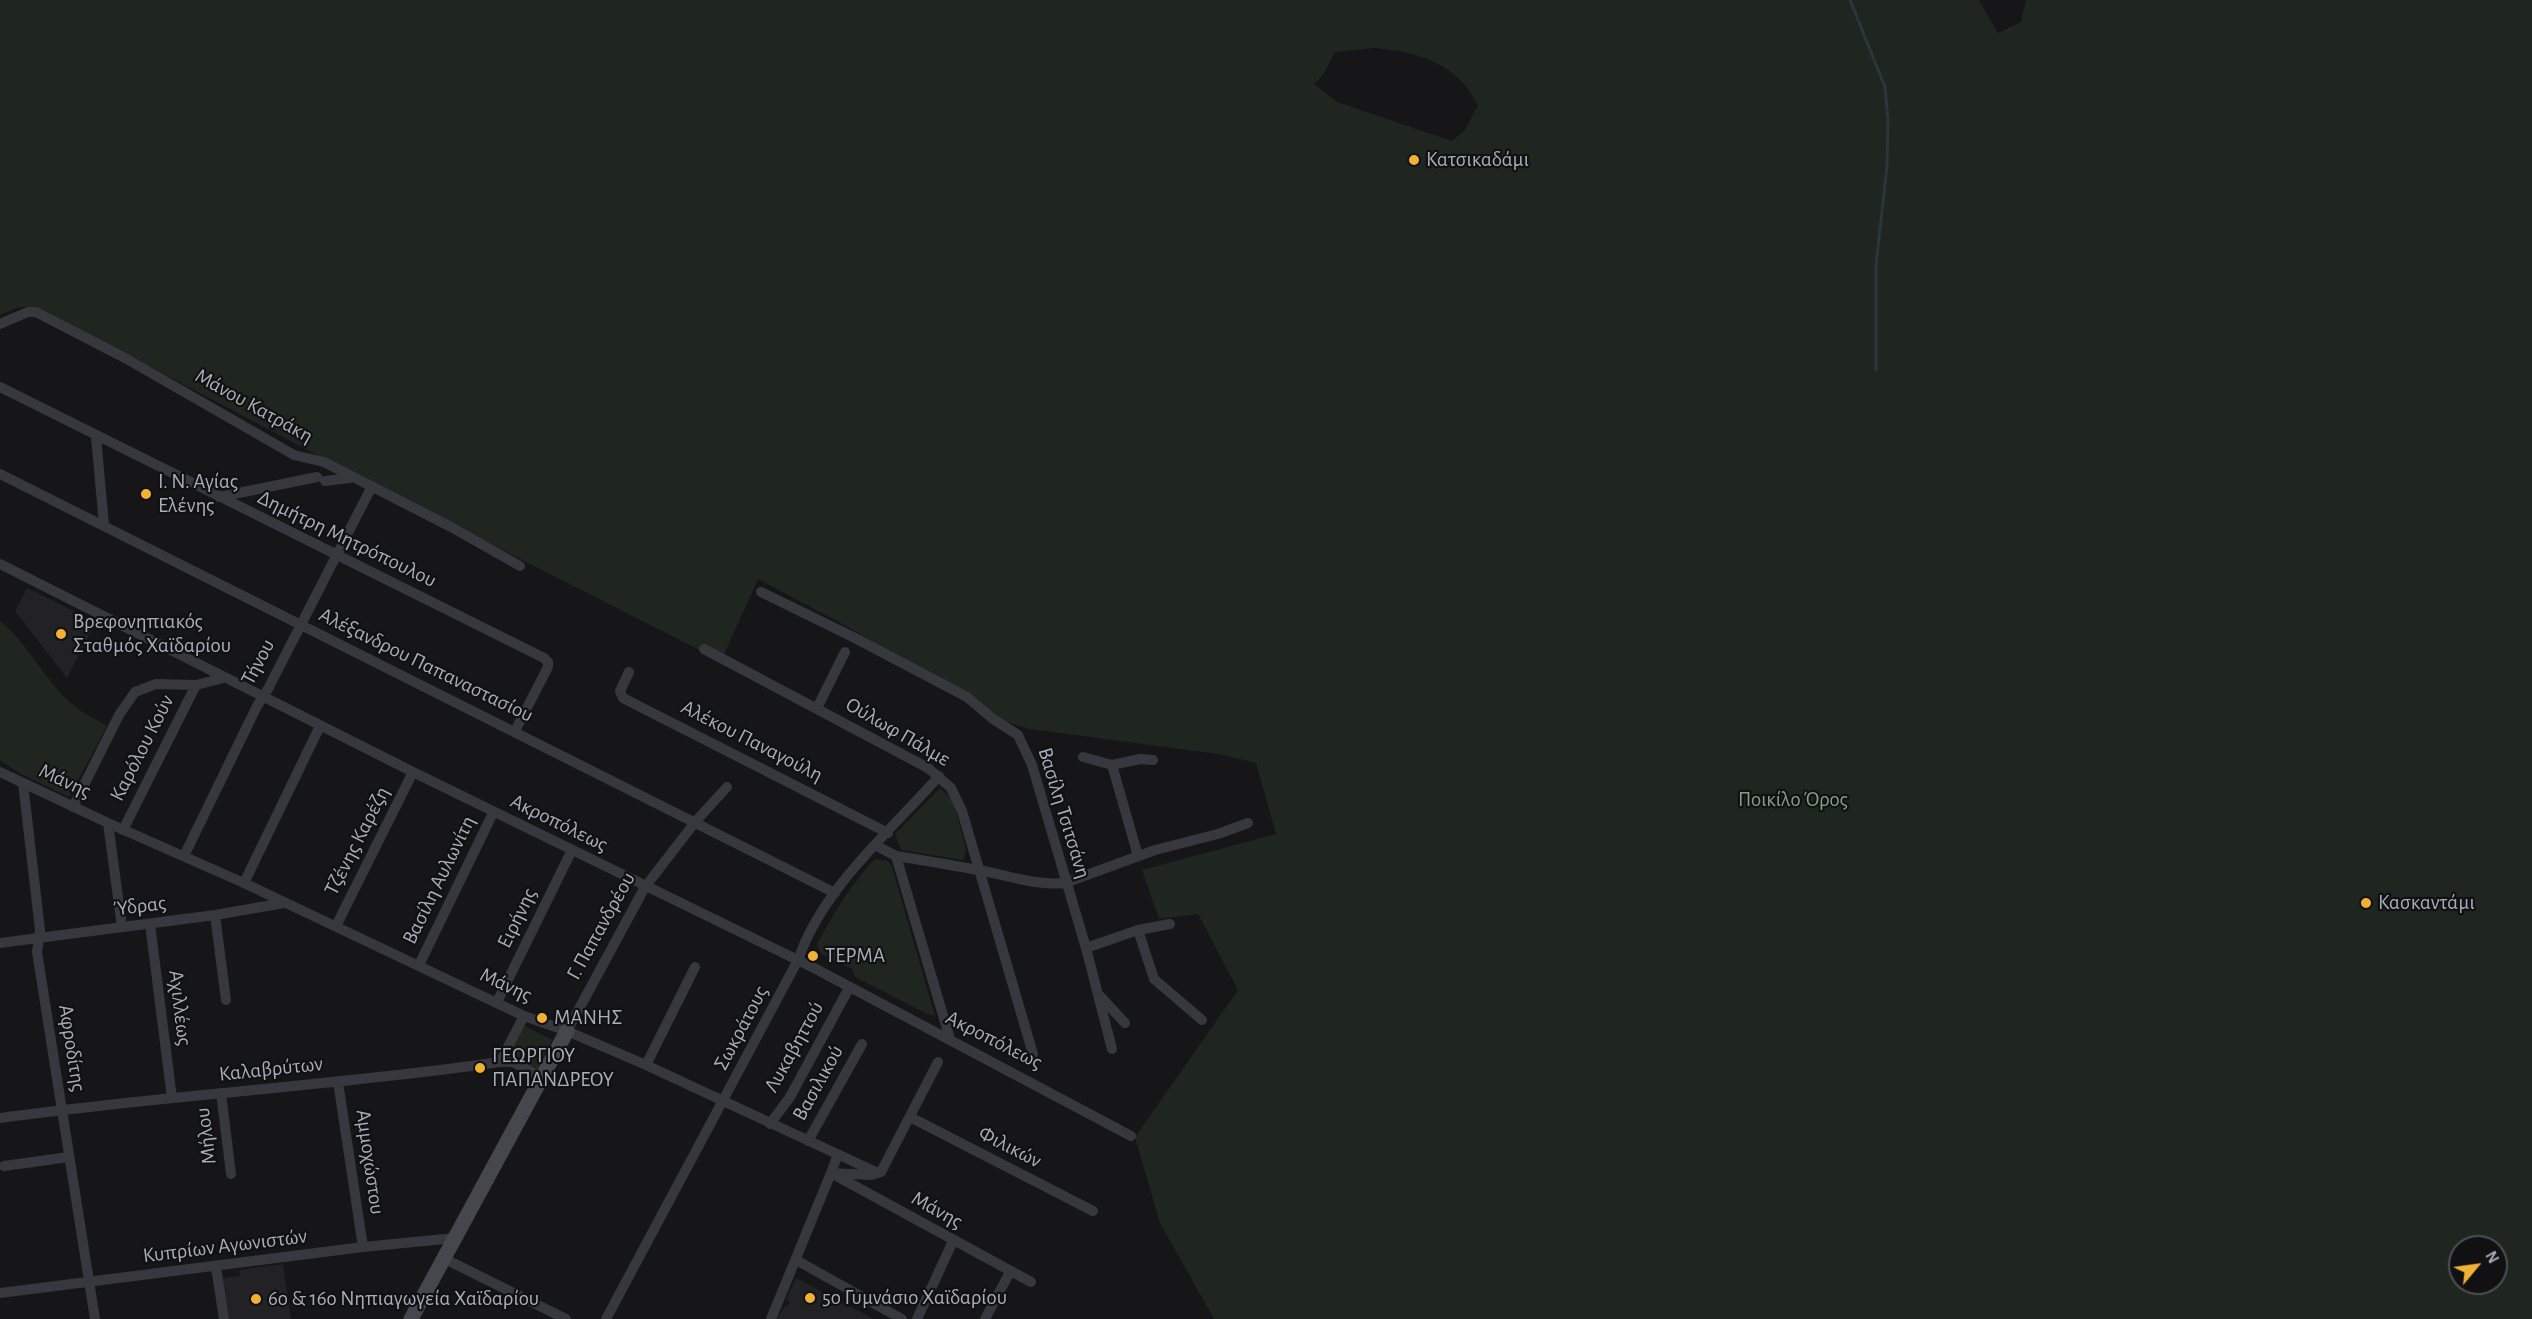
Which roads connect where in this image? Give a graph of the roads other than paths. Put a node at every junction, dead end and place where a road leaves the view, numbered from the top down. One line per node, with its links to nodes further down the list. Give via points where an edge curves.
1 (0, 324): 5 (street, Μάνου Κατράκη, via 36,312 294,455 324,462)
2 (0, 387): 3 (street, Δημήτρη Μητρόπουλου)
3 (96, 437): 7 (street, Δημήτρη Μητρόπουλου); 8 (street)
4 (0, 474): 8 (street, Αλέξανδρου Παπαναστασίου)
5 (350, 478): 6 (street, Μάνου Κατράκη); 7 (street, via 321,479)
6 (371, 488): 9 (street, Τήνου); 11 (street, Μάνου Κατράκη)
7 (219, 497): 9 (street, Δημήτρη Μητρόπουλου)
8 (104, 525): 13 (street, Αλέξανδρου Παπαναστασίου)
9 (336, 554): 13 (street, Τήνου); 22 (street, Δημήτρη Μητρόπουλου, via 548,662)
10 (0, 564): 17 (street, Ακροπόλεως)
11 (520, 566)
12 (761, 592): 45 (street, Βασίλη Τσιτσάνη, via 967,697 1018,735 1032,765)
13 (300, 624): 19 (street, Τήνου); 22 (street, Αλέξανδρου Παπαναστασίου)
14 (704, 649): 20 (street, Ούλωφ Πάλμε)
15 (845, 652): 20 (street)
16 (629, 672): 37 (street, Αλέκου Παναγούλη, via 620,691 623,698)
17 (224, 678): 18 (street); 19 (street, Ακροπόλεως)
18 (196, 685): 31 (street, via 156,684 132,695); 36 (street, Καρόλου Κούν)
19 (261, 697): 21 (street, Ακροπόλεως); 40 (street, Τήνου)
20 (817, 708): 28 (street, Ούλωφ Πάλμε)
21 (320, 726): 27 (street, Ακροπόλεως); 44 (street)
22 (515, 731): 33 (street, Αλέξανδρου Παπαναστασίου)
23 (1083, 757): 25 (street)
24 (1153, 760): 25 (street)
25 (1112, 765): 42 (street)
26 (0, 772): 29 (street, Μάνης)
27 (412, 772): 32 (street, Ακροπόλεως); 52 (street, Τζένης Καρέζη)
28 (939, 776): 37 (street, Σωκράτους); 43 (street, Ούλωφ Πάλμε, via 957,799)
29 (23, 783): 31 (street, Μάνης); 55 (street, Αφροδίτης, via 40,930)
30 (727, 787): 33 (street, Γ. Παπανδρέου)
31 (73, 807): 35 (street, Μάνης)
32 (494, 813): 39 (street, Ακροπόλεως); 59 (street, Βασίλη Αυλωνίτη)
33 (696, 821): 46 (street, Γ. Παπανδρέου); 47 (street, Αλέξανδρου Παπαναστασίου)
34 (1248, 823): 42 (street)
35 (108, 824): 36 (street, Μάνης); 53 (street)
36 (123, 830): 40 (street, Μάνης)
37 (888, 833): 38 (street, Σωκράτους)
38 (875, 845): 41 (street); 47 (street, Σωκράτους)
39 (572, 850): 46 (street, Ακροπόλεως); 64 (street, Ειρήνης)
40 (184, 856): 44 (street, Μάνης)
41 (896, 856): 43 (street); 69 (street)
42 (1138, 856): 45 (street)
43 (980, 870): 45 (street, via 1039,883); 72 (street, Ούλωφ Πάλμε)
44 (244, 883): 48 (street, Μάνης)
45 (1065, 883): 57 (street, Βασίλη Τσιτσάνη)
46 (645, 887): 58 (street, Ακροπόλεως); 68 (street, Γ. Παπανδρέου)
47 (835, 893): 58 (street, Σωκράτους, via 806,937)
48 (284, 903): 49 (street, Ύδρας); 52 (street, Μάνης)
49 (215, 915): 50 (street, Ύδρας); 63 (street)
50 (150, 924): 53 (street, Ύδρας); 79 (street, Αχιλλέως)
51 (1170, 924): 54 (street)
52 (336, 926): 59 (street, Μάνης)
53 (122, 927): 55 (street, Ύδρας)
54 (1138, 930): 57 (street); 66 (street, via 1154,979)
55 (37, 939): 56 (street, Ύδρας); 81 (street, Αφροδίτης)
56 (0, 944)
57 (1086, 948): 62 (street, Βασίλη Τσιτσάνη)
58 (798, 960): 61 (street, Ακροπόλεως); 80 (street, Σωκράτους)
59 (419, 965): 64 (street, Μάνης)
60 (695, 967): 75 (street)
61 (849, 988): 69 (street, Ακροπόλεως); 84 (street, Λυκαβηττού, via 790,1097)
62 (1098, 994): 67 (street); 71 (street, Βασίλη Τσιτσάνη)
63 (226, 1000)
64 (497, 1002): 65 (street, Μάνης)
65 (524, 1016): 68 (street, Μάνης); 73 (street)
66 (1202, 1020)
67 (1125, 1023)
68 (567, 1031): 75 (street, Μάνης); 76 (street, Γ. Παπανδρέου)
69 (950, 1039): 85 (street, Ακροπόλεως)
70 (862, 1044): 86 (street, Βασιλικού)
71 (1112, 1049)
72 (1033, 1054)
73 (500, 1062): 76 (street, Καλαβρύτων, via 513,1062); 77 (street, Καλαβρύτων)
74 (938, 1062): 82 (street)
75 (646, 1065): 80 (street, Μάνης)
76 (542, 1078): 94 (street, Γ. Παπανδρέου)
77 (338, 1082): 78 (street, Καλαβρύτων); 96 (street, Αμμοχώστου)
78 (221, 1093): 79 (street, Καλαβρύτων); 92 (street, Μήλου)
79 (172, 1098): 81 (street, Καλαβρύτων)
80 (723, 1102): 84 (street, Μάνης); 109 (street, Σωκράτους)
81 (63, 1109): 83 (street, Καλαβρύτων); 88 (street, Αφροδίτης)
82 (910, 1117): 91 (street); 93 (street, Φιλικών)
83 (0, 1118)
84 (770, 1124): 86 (street, Μάνης)
85 (1131, 1136)
86 (808, 1140): 87 (street, Μάνης)
87 (838, 1154): 90 (street); 91 (street, Μάνης)
88 (69, 1157): 89 (street); 101 (street, Αφροδίτης)
89 (4, 1166)
90 (831, 1173): 91 (street); 95 (street, Μάνης); 98 (street)
91 (878, 1173)
92 (231, 1174)
93 (1093, 1211)
94 (455, 1238): 96 (street, Κυπρίων Αγωνιστών); 97 (street, Γ. Παπανδρέου)
95 (952, 1241): 100 (street, Μάνης); 111 (street)
96 (363, 1247): 99 (street, Κυπρίων Αγωνιστών)
97 (443, 1258): 107 (street, Γ. Παπανδρέου); 108 (street)
98 (796, 1260): 104 (street); 110 (street)
99 (216, 1267): 101 (street, Κυπρίων Αγωνιστών); 106 (street)
100 (1010, 1272): 102 (street, Μάνης); 112 (street)
101 (89, 1282): 103 (street, Κυπρίων Αγωνιστών); 105 (street, Αφροδίτης)
102 (1031, 1282)
103 (0, 1293)
104 (896, 1318)
105 (95, 1319)
106 (224, 1319)
107 (411, 1319)
108 (566, 1319)
109 (606, 1319)
110 (771, 1319)
111 (917, 1319)
112 (985, 1319)

